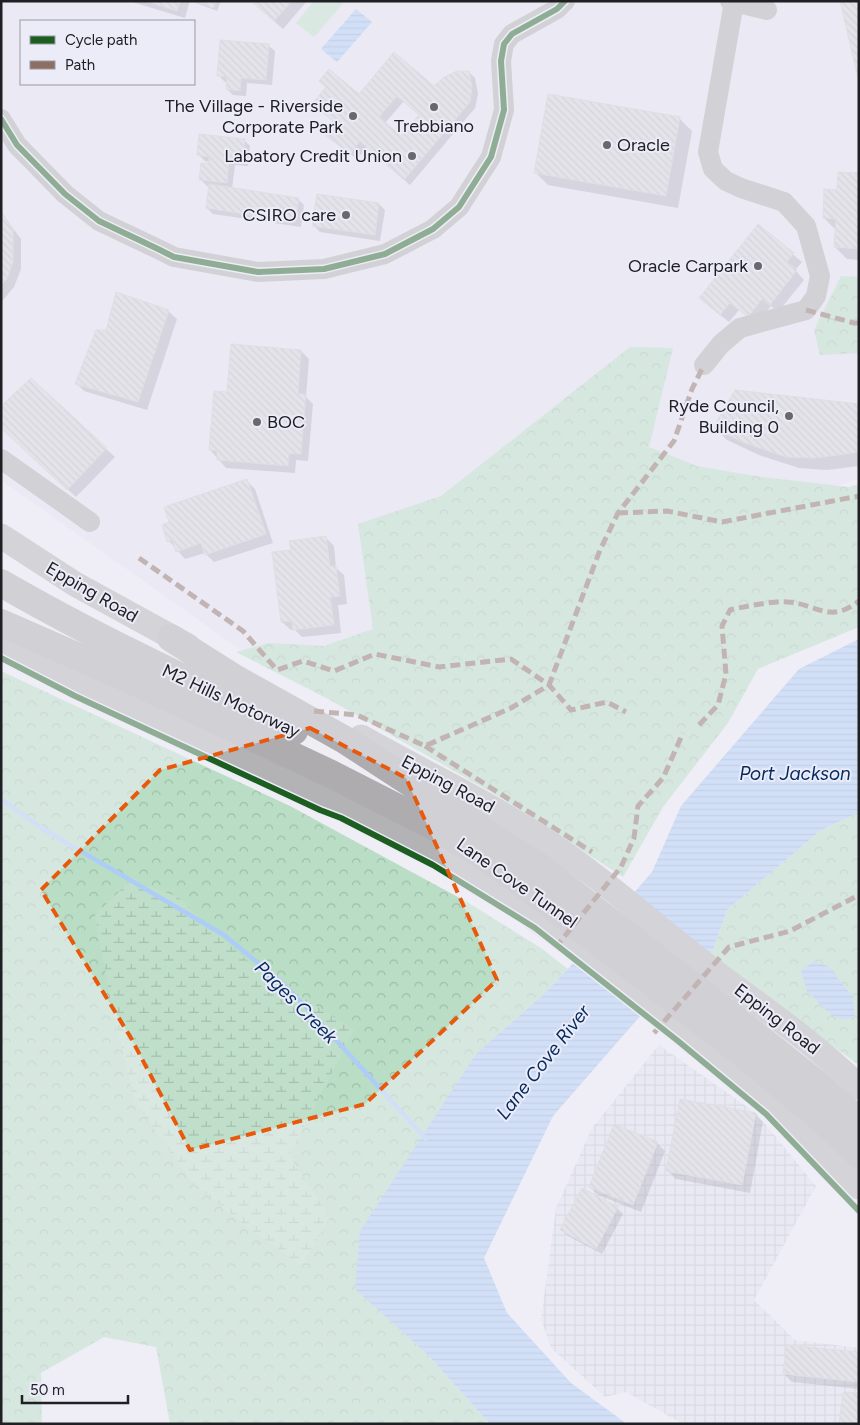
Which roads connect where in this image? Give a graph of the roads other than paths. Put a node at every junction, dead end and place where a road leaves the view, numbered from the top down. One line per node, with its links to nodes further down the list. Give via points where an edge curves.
1 (565, 1): 4 (street, via 557,9 512,34 504,44 501,61 504,110 491,157 459,207 433,229 385,254 324,269 258,272 174,256 99,222 65,194 17,146)
2 (732, 2): 3 (street); 5 (street, via 708,152 713,170 741,188 784,202 806,226 820,276 816,296 806,310 740,328)
3 (767, 10)
4 (1, 119)
5 (704, 365)
6 (1, 459): 7 (street)
7 (90, 522)
8 (1, 536): 12 (main road, Epping Road, via 75,584)
9 (1, 583): 15 (highway, M2 Hills Motorway, via 138,658 335,749)
10 (1, 606): 14 (highway)
11 (1, 623): 14 (highway)
12 (171, 638): 15 (highway, via 345,740); 18 (main road, Epping Road, via 505,815 588,871 799,1034)
13 (1, 645): 16 (main road, via 316,791 440,854 476,876)
14 (131, 680): 16 (highway, Lane Cove Tunnel, via 439,829 488,859)
15 (462, 815): 16 (highway, Lane Cove Tunnel, via 541,868)
16 (569, 917): 17 (highway, Lane Cove Tunnel)
17 (697, 1017): 19 (highway, Lane Cove Tunnel, via 816,1083); 20 (highway, Lane Cove Tunnel); 21 (main road, via 786,1116)
18 (856, 1084)
19 (859, 1121)
20 (859, 1154)
21 (859, 1187)

